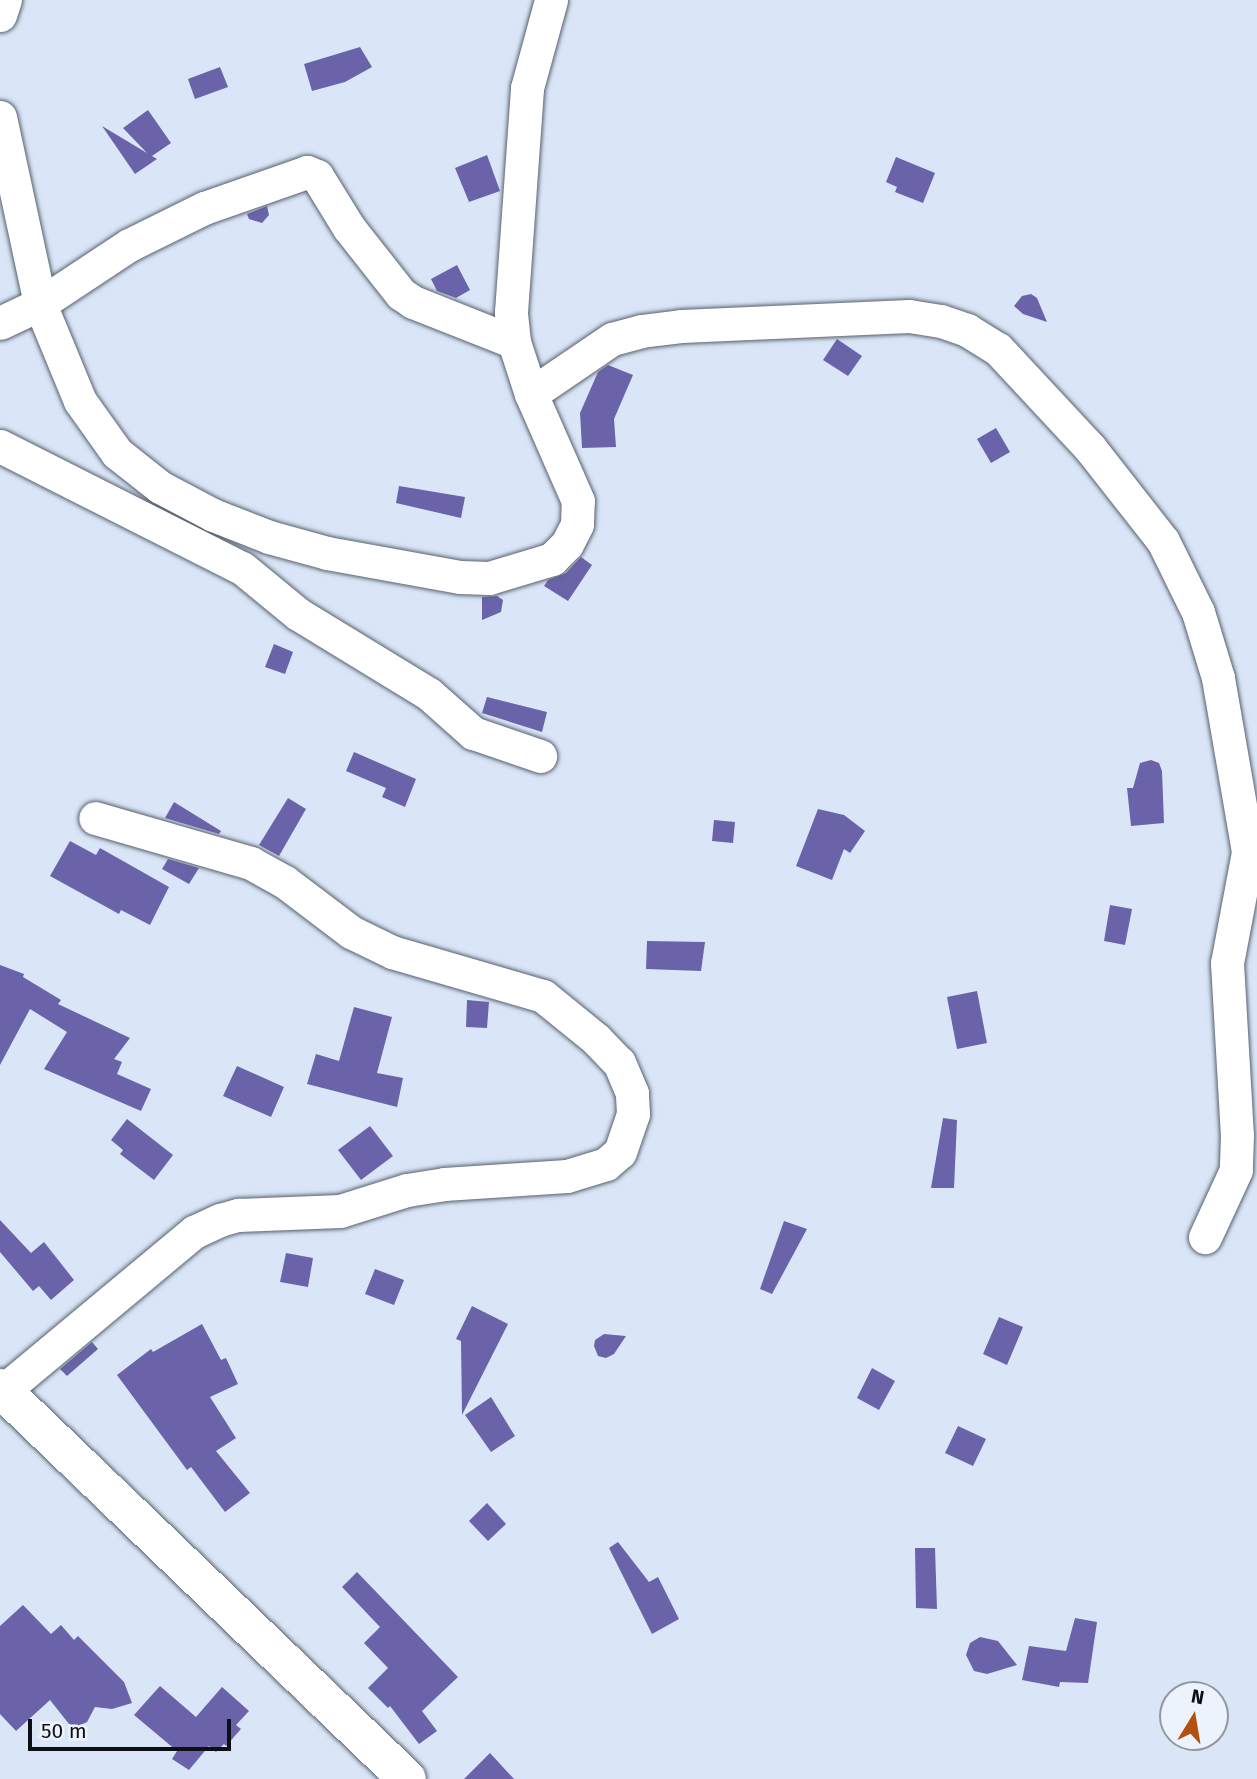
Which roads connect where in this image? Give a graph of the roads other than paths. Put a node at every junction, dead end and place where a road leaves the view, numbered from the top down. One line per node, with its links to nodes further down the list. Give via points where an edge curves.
1 (5, 0): 3 (street)
2 (551, 0): 7 (street, via 527,88 511,312)
3 (0, 15)
4 (0, 117): 5 (street)
5 (40, 304): 6 (street); 7 (street, via 129,246 204,208 307,172 317,176 349,228 401,294); 8 (street, via 80,401 117,453 160,487 213,515 327,553 489,578 552,559 577,524 578,501)
6 (0, 323)
7 (514, 342): 8 (street)
8 (531, 394): 12 (street, via 612,338 641,331 908,316 967,330 998,349 1090,449 1163,541 1198,612 1218,678 1248,852 1227,963 1236,1170)
9 (0, 446): 10 (street, via 243,568 298,614 429,694 473,733)
10 (540, 757)
11 (96, 818): 13 (street, via 251,863 351,932 392,952 543,996 619,1063 632,1093 633,1114 620,1152 606,1164 567,1176 444,1184 340,1211 238,1215 194,1231)
12 (1205, 1237)
13 (1, 1390): 14 (street)
14 (407, 1779)

